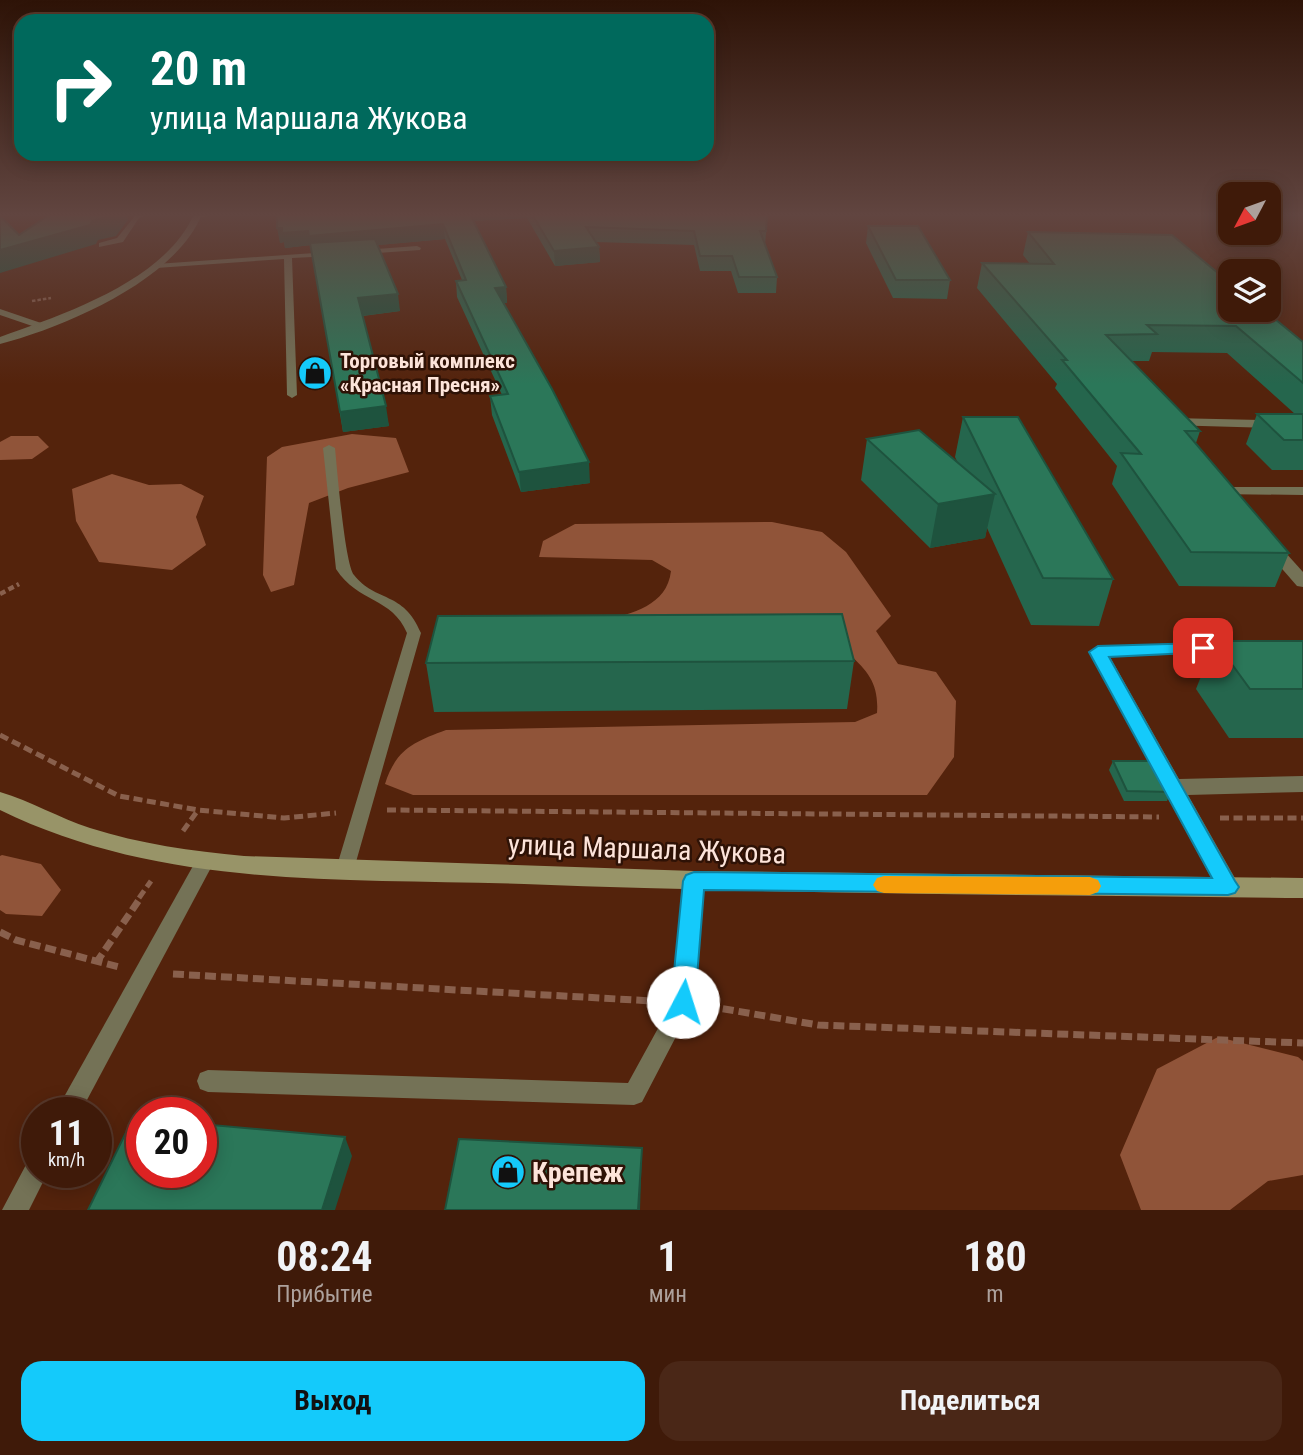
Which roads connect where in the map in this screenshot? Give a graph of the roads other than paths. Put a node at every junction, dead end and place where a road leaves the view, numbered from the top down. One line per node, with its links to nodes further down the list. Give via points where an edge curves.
1 (148, 270): 4 (street)
2 (288, 270): 6 (lane)
3 (0, 312): 4 (lane)
4 (41, 326): 5 (street)
5 (0, 341)
6 (292, 395)
7 (1303, 425): 8 (street, via 1171,421)
8 (1185, 441)
9 (329, 448): 19 (lane, via 343,569 347,577 405,613 414,633)
10 (1303, 491): 11 (street, via 1218,486)
11 (1240, 512)
12 (1258, 531): 13 (street)
13 (1303, 582)
14 (1261, 648): 16 (street, via 1098,652)
15 (1303, 784): 16 (street)
16 (1173, 787): 21 (street)
17 (0, 800): 18 (main road, улица Маршала Жукова, via 88,838)
18 (205, 862): 19 (main road, улица Маршала Жукова); 24 (lane)
19 (345, 869): 20 (main road, улица Маршала Жукова)
20 (694, 881): 21 (main road, улица Маршала Жукова); 23 (lane, via 683,1002 634,1094)
21 (1228, 887): 22 (main road, улица Маршала Жукова)
22 (1303, 888)
23 (208, 1081)
24 (76, 1097)
25 (27, 1188): 26 (lane)
26 (15, 1210)

